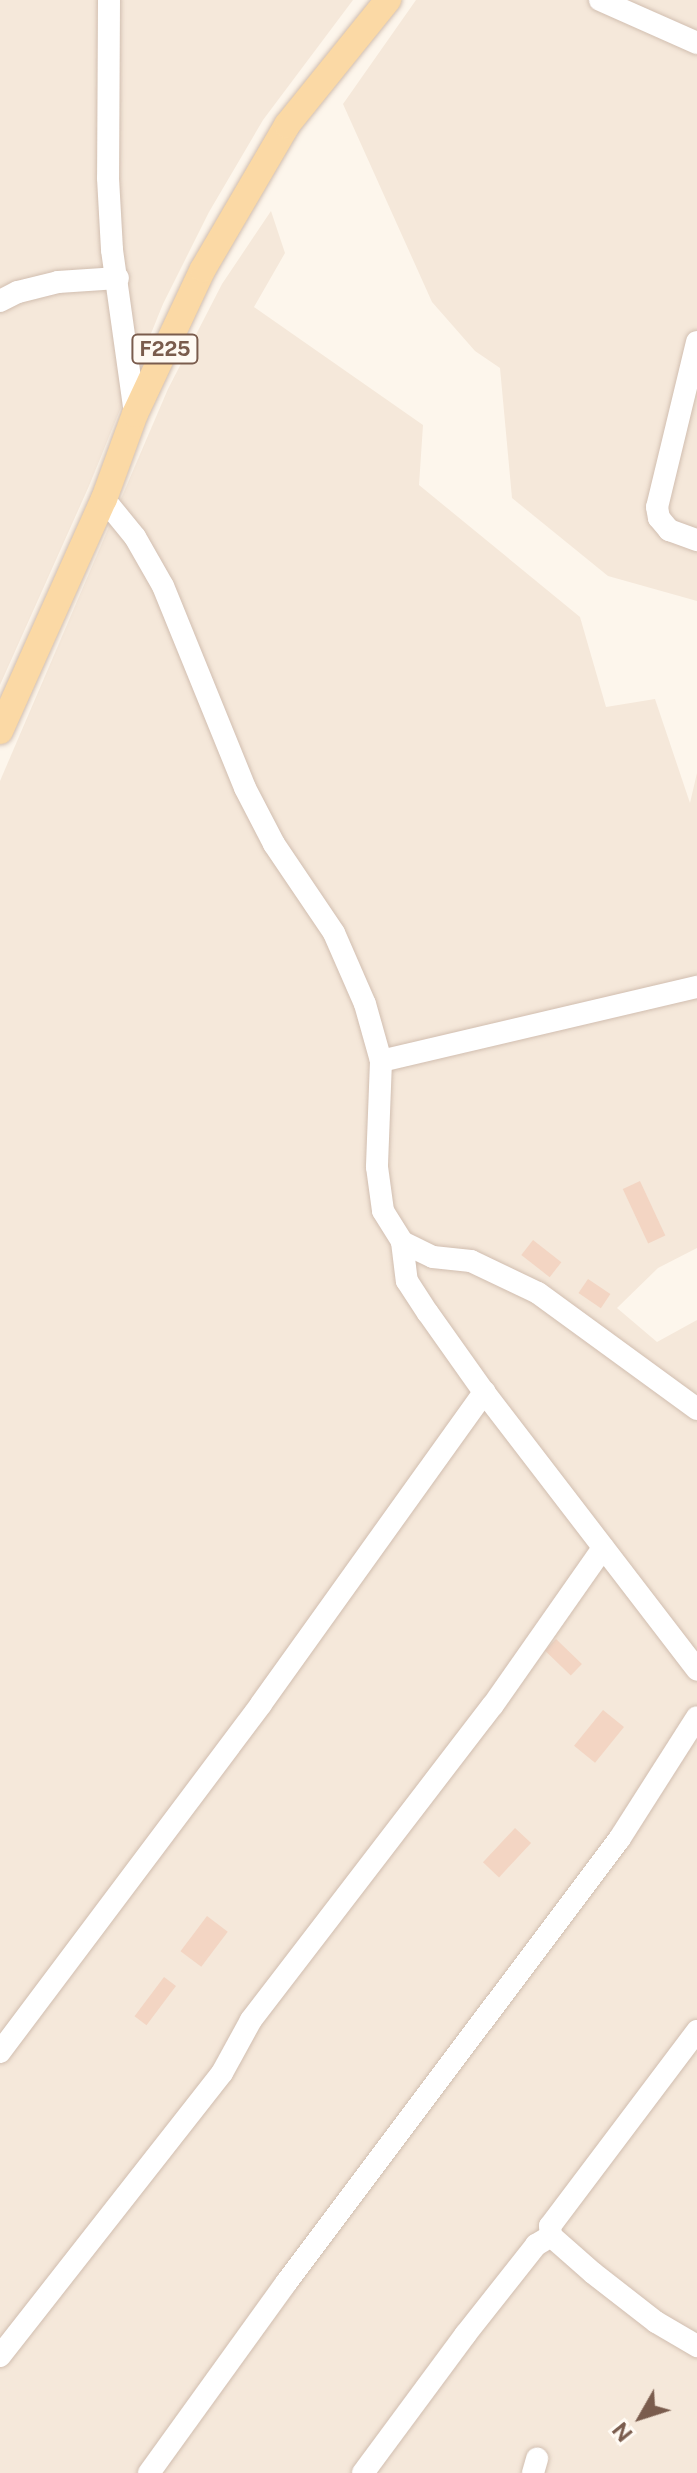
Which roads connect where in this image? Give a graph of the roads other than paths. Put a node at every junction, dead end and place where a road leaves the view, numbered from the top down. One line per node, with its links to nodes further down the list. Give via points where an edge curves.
1 (109, 0): 5 (street, via 108,178)
2 (388, 0): 8 (main road, F225, via 287,125 203,269)
3 (600, 0): 4 (street)
4 (697, 43)
5 (118, 278): 6 (street, via 58,282); 8 (street)
6 (0, 301)
7 (697, 342): 10 (street, via 657,507 669,530)
8 (135, 414): 9 (main road, F225)
9 (104, 499): 11 (main road, F225); 13 (street, via 135,537 163,586 245,788 274,844 334,933 365,1004)
10 (697, 540)
11 (0, 731)
12 (697, 987): 13 (street)
13 (381, 1061): 14 (street, via 377,1167 383,1211)
14 (402, 1242): 15 (street, via 407,1281); 16 (street, via 433,1257 471,1261 538,1293)
15 (484, 1392): 17 (street); 21 (street, via 243,1730)
16 (697, 1409)
17 (603, 1548): 18 (street); 24 (street, via 493,1705 251,2020 222,2073)
18 (697, 1670)
19 (697, 1717): 25 (street, via 620,1838)
20 (697, 2031): 22 (street, via 550,2226)
21 (0, 2052)
22 (551, 2236): 23 (street, via 656,2322); 26 (street, via 536,2245)
23 (697, 2346)
24 (0, 2356)
25 (149, 2473)
26 (363, 2473)

